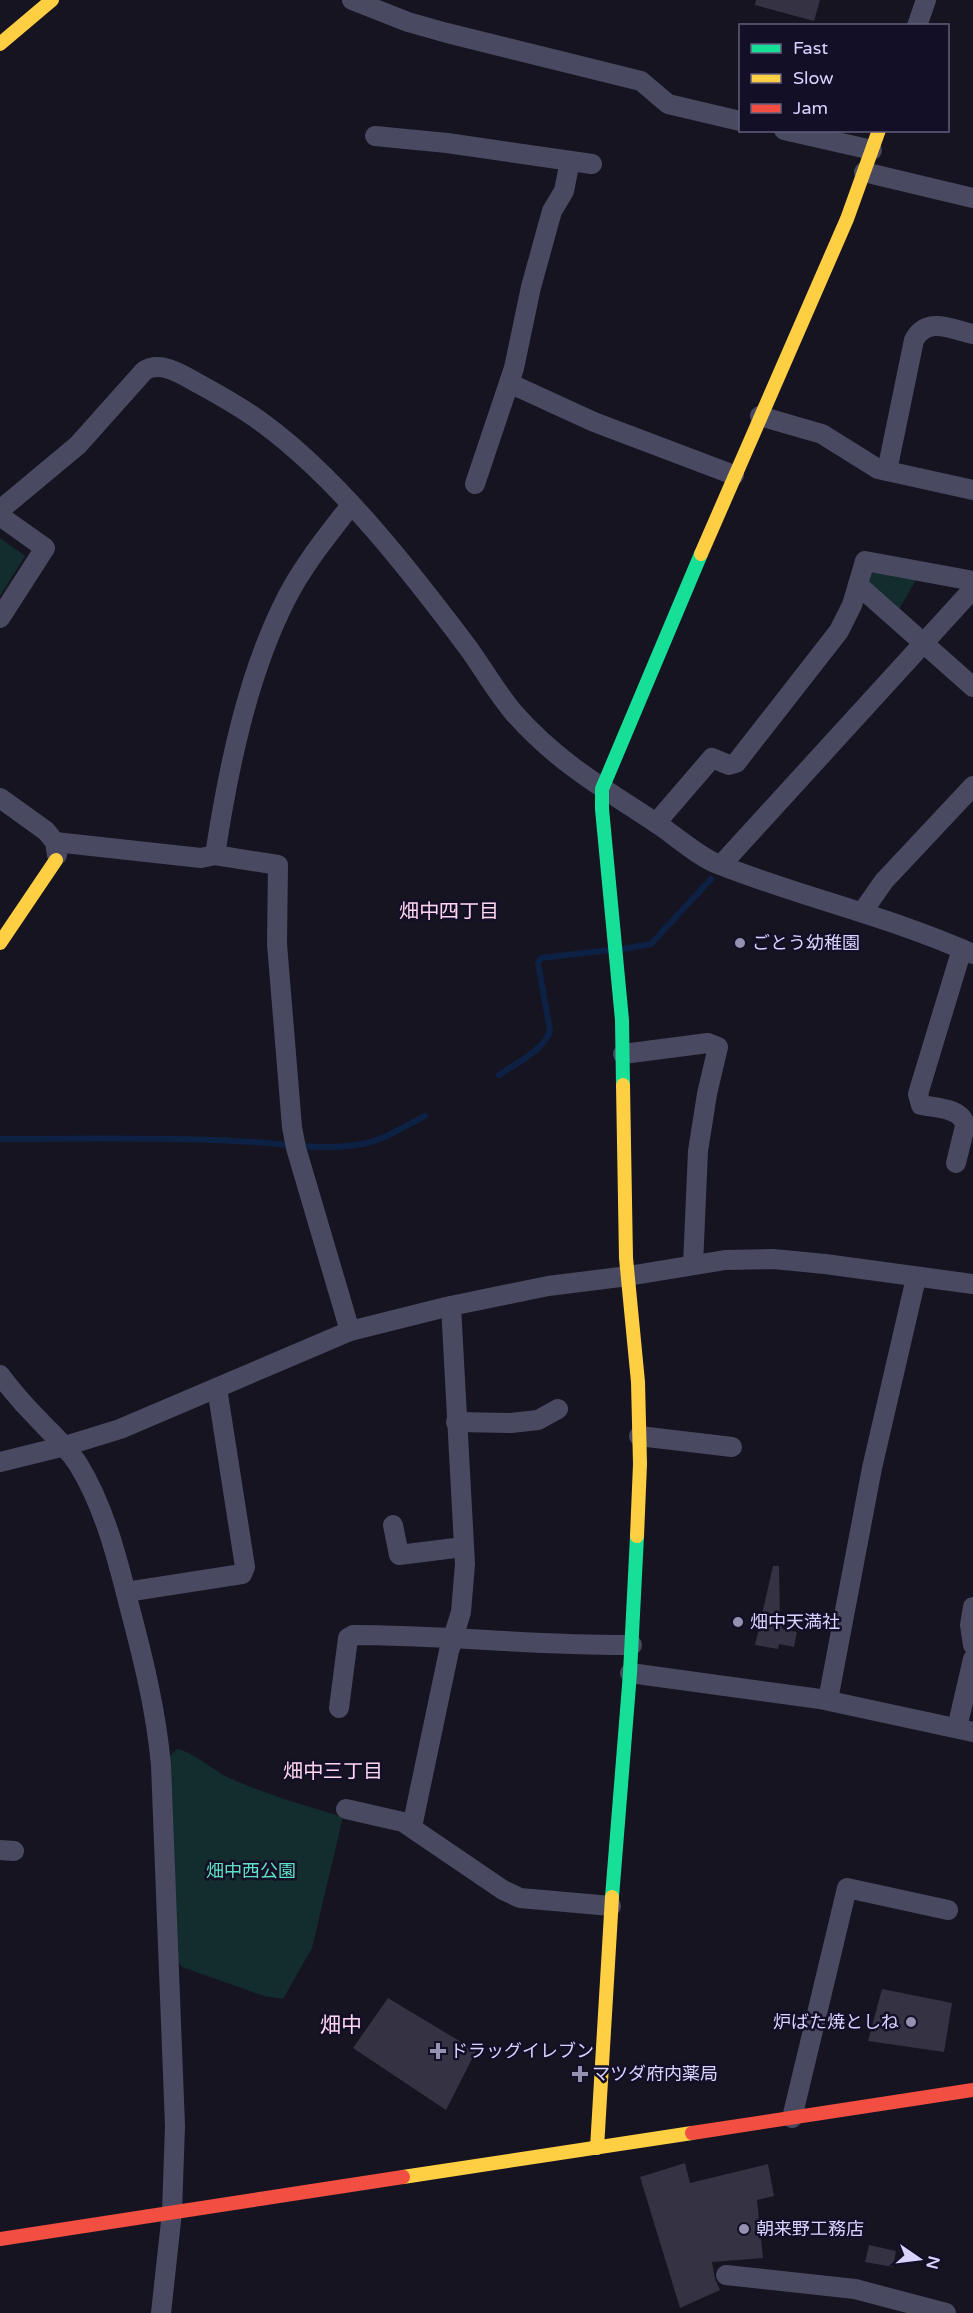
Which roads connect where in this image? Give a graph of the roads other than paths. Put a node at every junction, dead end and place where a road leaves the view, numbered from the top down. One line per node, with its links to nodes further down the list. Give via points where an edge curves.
1 (52, 0): 5 (street)
2 (352, 0): 6 (street, via 447,33 642,81 668,104)
3 (926, 0): 4 (street)
4 (918, 24)
5 (0, 44)
6 (739, 121)
7 (793, 132): 10 (street)
8 (878, 132): 10 (street)
9 (375, 136): 11 (street)
10 (872, 150): 13 (street)
11 (570, 161): 12 (street); 16 (street, via 564,191 552,211)
12 (592, 164)
13 (864, 172): 14 (street); 17 (street, via 835,248)
14 (973, 198)
15 (973, 334): 18 (street, via 935,326 925,327 917,334)
16 (509, 383): 19 (street, via 594,422); 20 (street)
17 (760, 416): 18 (street, via 822,434); 19 (street)
18 (887, 471): 21 (street)
19 (734, 475): 32 (street)
20 (475, 484)
21 (973, 490)
22 (351, 505): 23 (street, via 266,425 199,384 167,368 153,366 143,372 78,445); 32 (street, via 468,647 514,713 566,763); 36 (street, via 310,558 273,628 228,771)
23 (0, 510)
24 (0, 516): 28 (street, via 45,548)
25 (973, 581): 26 (street, via 865,561)
26 (858, 585): 29 (street); 34 (street, via 839,631 736,763 710,760)
27 (973, 589): 29 (street)
28 (0, 618)
29 (924, 643): 30 (street); 37 (street)
30 (973, 687)
31 (973, 786): 38 (street, via 884,881)
32 (602, 789): 34 (street); 41 (street)
33 (0, 798): 35 (street, via 46,831)
34 (656, 823): 37 (street)
35 (56, 851): 36 (street, via 201,858); 39 (street)
36 (215, 855): 48 (street, via 278,865 277,944 292,1126)
37 (721, 866): 38 (street, via 814,899)
38 (863, 911): 40 (street)
39 (0, 942)
40 (968, 951): 42 (street, via 918,1094 921,1105 958,1113 964,1121)
41 (623, 1054): 43 (street, via 708,1043 718,1047 698,1151); 44 (street)
42 (956, 1163)
43 (693, 1265): 44 (street); 45 (street, via 773,1259)
44 (628, 1276): 47 (street, via 548,1286); 53 (street)
45 (916, 1278): 46 (street); 66 (street, via 872,1468)
46 (973, 1284)
47 (451, 1306): 48 (street); 52 (street)
48 (350, 1331): 50 (street)
49 (0, 1375): 54 (street)
50 (217, 1388): 54 (street, via 120,1429); 59 (street, via 245,1567 242,1574)
51 (558, 1409): 52 (street, via 538,1420)
52 (456, 1422): 58 (street)
53 (639, 1436): 55 (street); 63 (street)
54 (65, 1446): 56 (street); 59 (street, via 104,1520)
55 (732, 1447)
56 (0, 1462)
57 (393, 1525): 58 (street, via 399,1555)
58 (464, 1547): 61 (street, via 461,1612)
59 (126, 1592): 76 (street, via 156,1716 161,1765 175,2126)
60 (973, 1607): 62 (street)
61 (453, 1638): 63 (street, via 561,1646); 67 (street, via 348,1638); 70 (street)
62 (973, 1644)
63 (632, 1645): 65 (street)
64 (973, 1659): 68 (street)
65 (630, 1673): 66 (street); 71 (street)
66 (828, 1700): 68 (street)
67 (339, 1708)
68 (965, 1730)
69 (346, 1809): 70 (street)
70 (412, 1827): 71 (street, via 520,1898)
71 (611, 1906): 75 (street)
72 (948, 1910): 74 (street, via 847,1888)
73 (973, 2091): 74 (street)
74 (792, 2118): 75 (street)
75 (597, 2148): 76 (street)
76 (172, 2212): 77 (street); 79 (street)
77 (0, 2239)
78 (726, 2275): 80 (street, via 855,2289)
79 (161, 2313)
80 (946, 2313)

